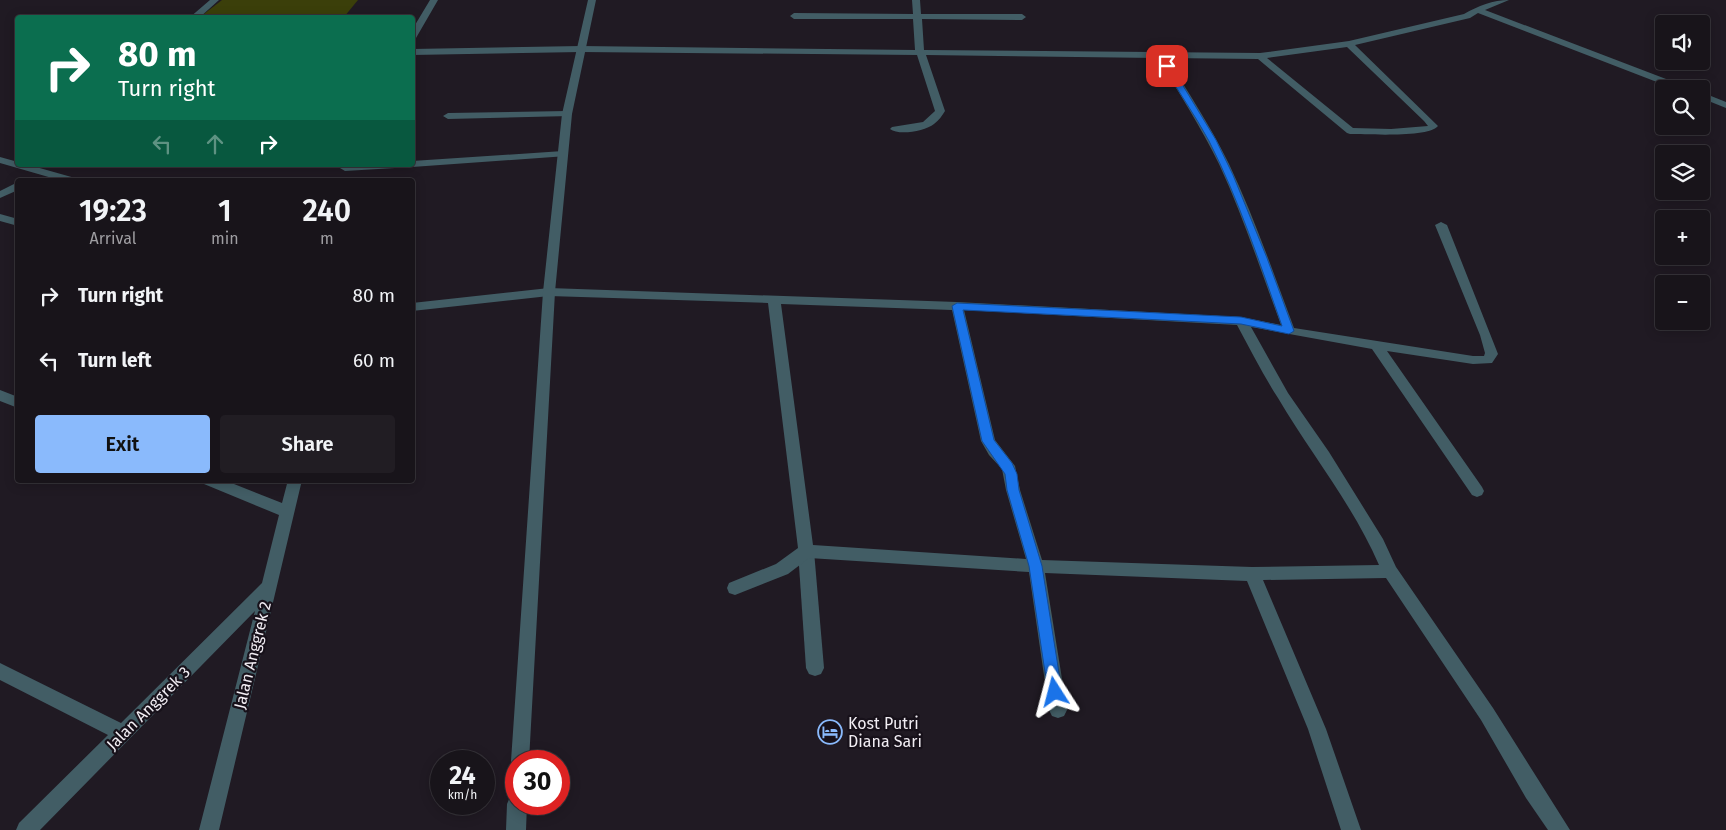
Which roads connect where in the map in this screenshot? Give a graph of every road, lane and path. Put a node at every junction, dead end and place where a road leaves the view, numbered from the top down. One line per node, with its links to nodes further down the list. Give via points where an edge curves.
1 (215, 0): 7 (street)
2 (434, 0): 11 (street)
3 (592, 0): 13 (street)
4 (916, 0): 9 (street)
5 (1505, 0): 6 (street)
6 (1478, 10): 12 (street, via 1467,16); 18 (street)
7 (197, 15)
8 (794, 16): 9 (street)
9 (917, 17): 10 (street); 15 (street)
10 (1022, 17)
11 (415, 33)
12 (1349, 44): 17 (street); 17 (street, via 1433,126 1425,131 1350,131)
13 (580, 49): 14 (street); 15 (street); 21 (street)
14 (415, 52)
15 (920, 52): 16 (street); 23 (street, via 940,111 924,126)
16 (1160, 54): 17 (street); 44 (street, via 1224,166)
17 (1260, 56)
18 (1661, 80)
19 (1710, 99): 20 (street)
20 (1726, 105)
21 (567, 114): 22 (street); 24 (street)
22 (448, 116)
23 (895, 129)
24 (563, 154): 27 (street); 39 (street)
25 (0, 160): 26 (street)
26 (15, 164)
27 (415, 164)
28 (24, 167): 31 (street)
29 (362, 167): 30 (street)
30 (345, 168)
31 (41, 172): 32 (street); 33 (street)
32 (30, 178)
33 (64, 178)
34 (15, 187): 35 (street)
35 (0, 195)
36 (0, 217): 37 (street)
37 (15, 222)
38 (1441, 225): 45 (street, via 1492,354 1487,360 1473,360)
39 (549, 292): 40 (street); 41 (street); 62 (street)
40 (774, 299): 42 (street); 52 (street)
41 (415, 306)
42 (957, 306): 43 (street); 53 (street, via 988,441 1008,466)
43 (1241, 321): 44 (street); 54 (street, via 1283,396 1378,544)
44 (1289, 331): 45 (street)
45 (1376, 344): 50 (street)
46 (0, 395): 47 (street)
47 (15, 401)
48 (216, 483): 51 (street)
49 (294, 483): 51 (street, Jalan Anggrek 2)
50 (1477, 491)
51 (288, 512): 56 (street, Jalan Anggrek 2)
52 (806, 551): 53 (street); 57 (street, via 782,569); 58 (street)
53 (1036, 566): 55 (street); 60 (street)
54 (1390, 571): 55 (street); 68 (street)
55 (1252, 574): 67 (street, via 1317,729)
56 (270, 586): 61 (street, Jalan Anggrek 3); 65 (street, Jalan Anggrek 2)
57 (735, 588)
58 (815, 668)
59 (0, 671): 61 (street)
60 (1058, 710)
61 (123, 733): 64 (street, Jalan Anggrek 3)
62 (521, 750)
63 (517, 815): 66 (street)
64 (26, 830)
65 (209, 830)
66 (516, 830)
67 (1351, 830)
68 (1560, 830)

